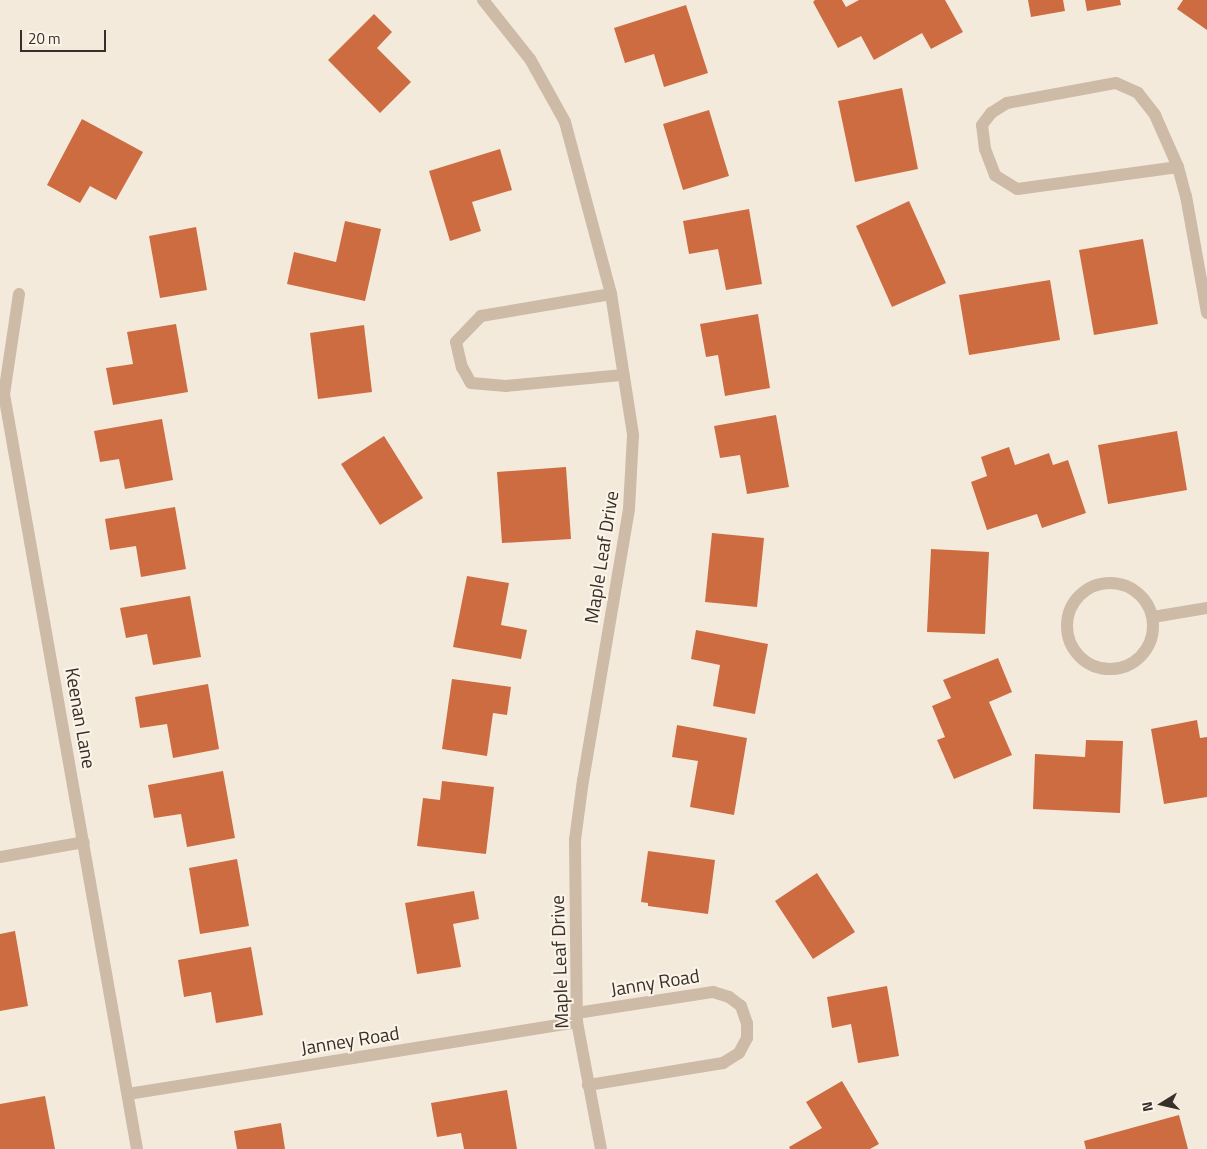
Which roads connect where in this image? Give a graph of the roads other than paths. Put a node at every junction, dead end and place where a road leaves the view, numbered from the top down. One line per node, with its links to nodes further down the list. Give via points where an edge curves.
1 (483, 0): 4 (street, Maple Leaf Drive, via 530,59 565,122)
2 (1178, 168): 2 (street, via 1155,116 1138,93 1116,84 1007,103 990,113 982,125 985,149 995,175 1017,189); 5 (street)
3 (19, 294): 9 (street, Keenan Lane, via 4,394)
4 (611, 294): 6 (street, Maple Leaf Drive); 6 (street, via 481,316 456,342 462,367 471,383 506,386)
5 (1207, 313)
6 (624, 376): 11 (street, Maple Leaf Drive, via 633,434 629,509 575,840)
7 (1207, 608): 8 (street)
8 (1153, 617): 8 (street, via 1154,631 1143,655 1119,669 1099,668 1081,658 1067,635 1067,619 1072,605 1094,585 1124,584 1137,591 1148,603)
9 (84, 842): 10 (street); 13 (street, Keenan Lane)
10 (0, 857)
11 (577, 1017): 12 (street, Maple Leaf Drive); 12 (street, Janny Road, via 713,992 729,997 740,1006 747,1023 747,1038 738,1053 723,1063); 13 (street, Janney Road)
12 (588, 1085): 15 (street, Maple Leaf Drive)
13 (128, 1094): 14 (street, Keenan Lane)
14 (137, 1149)
15 (601, 1149)

